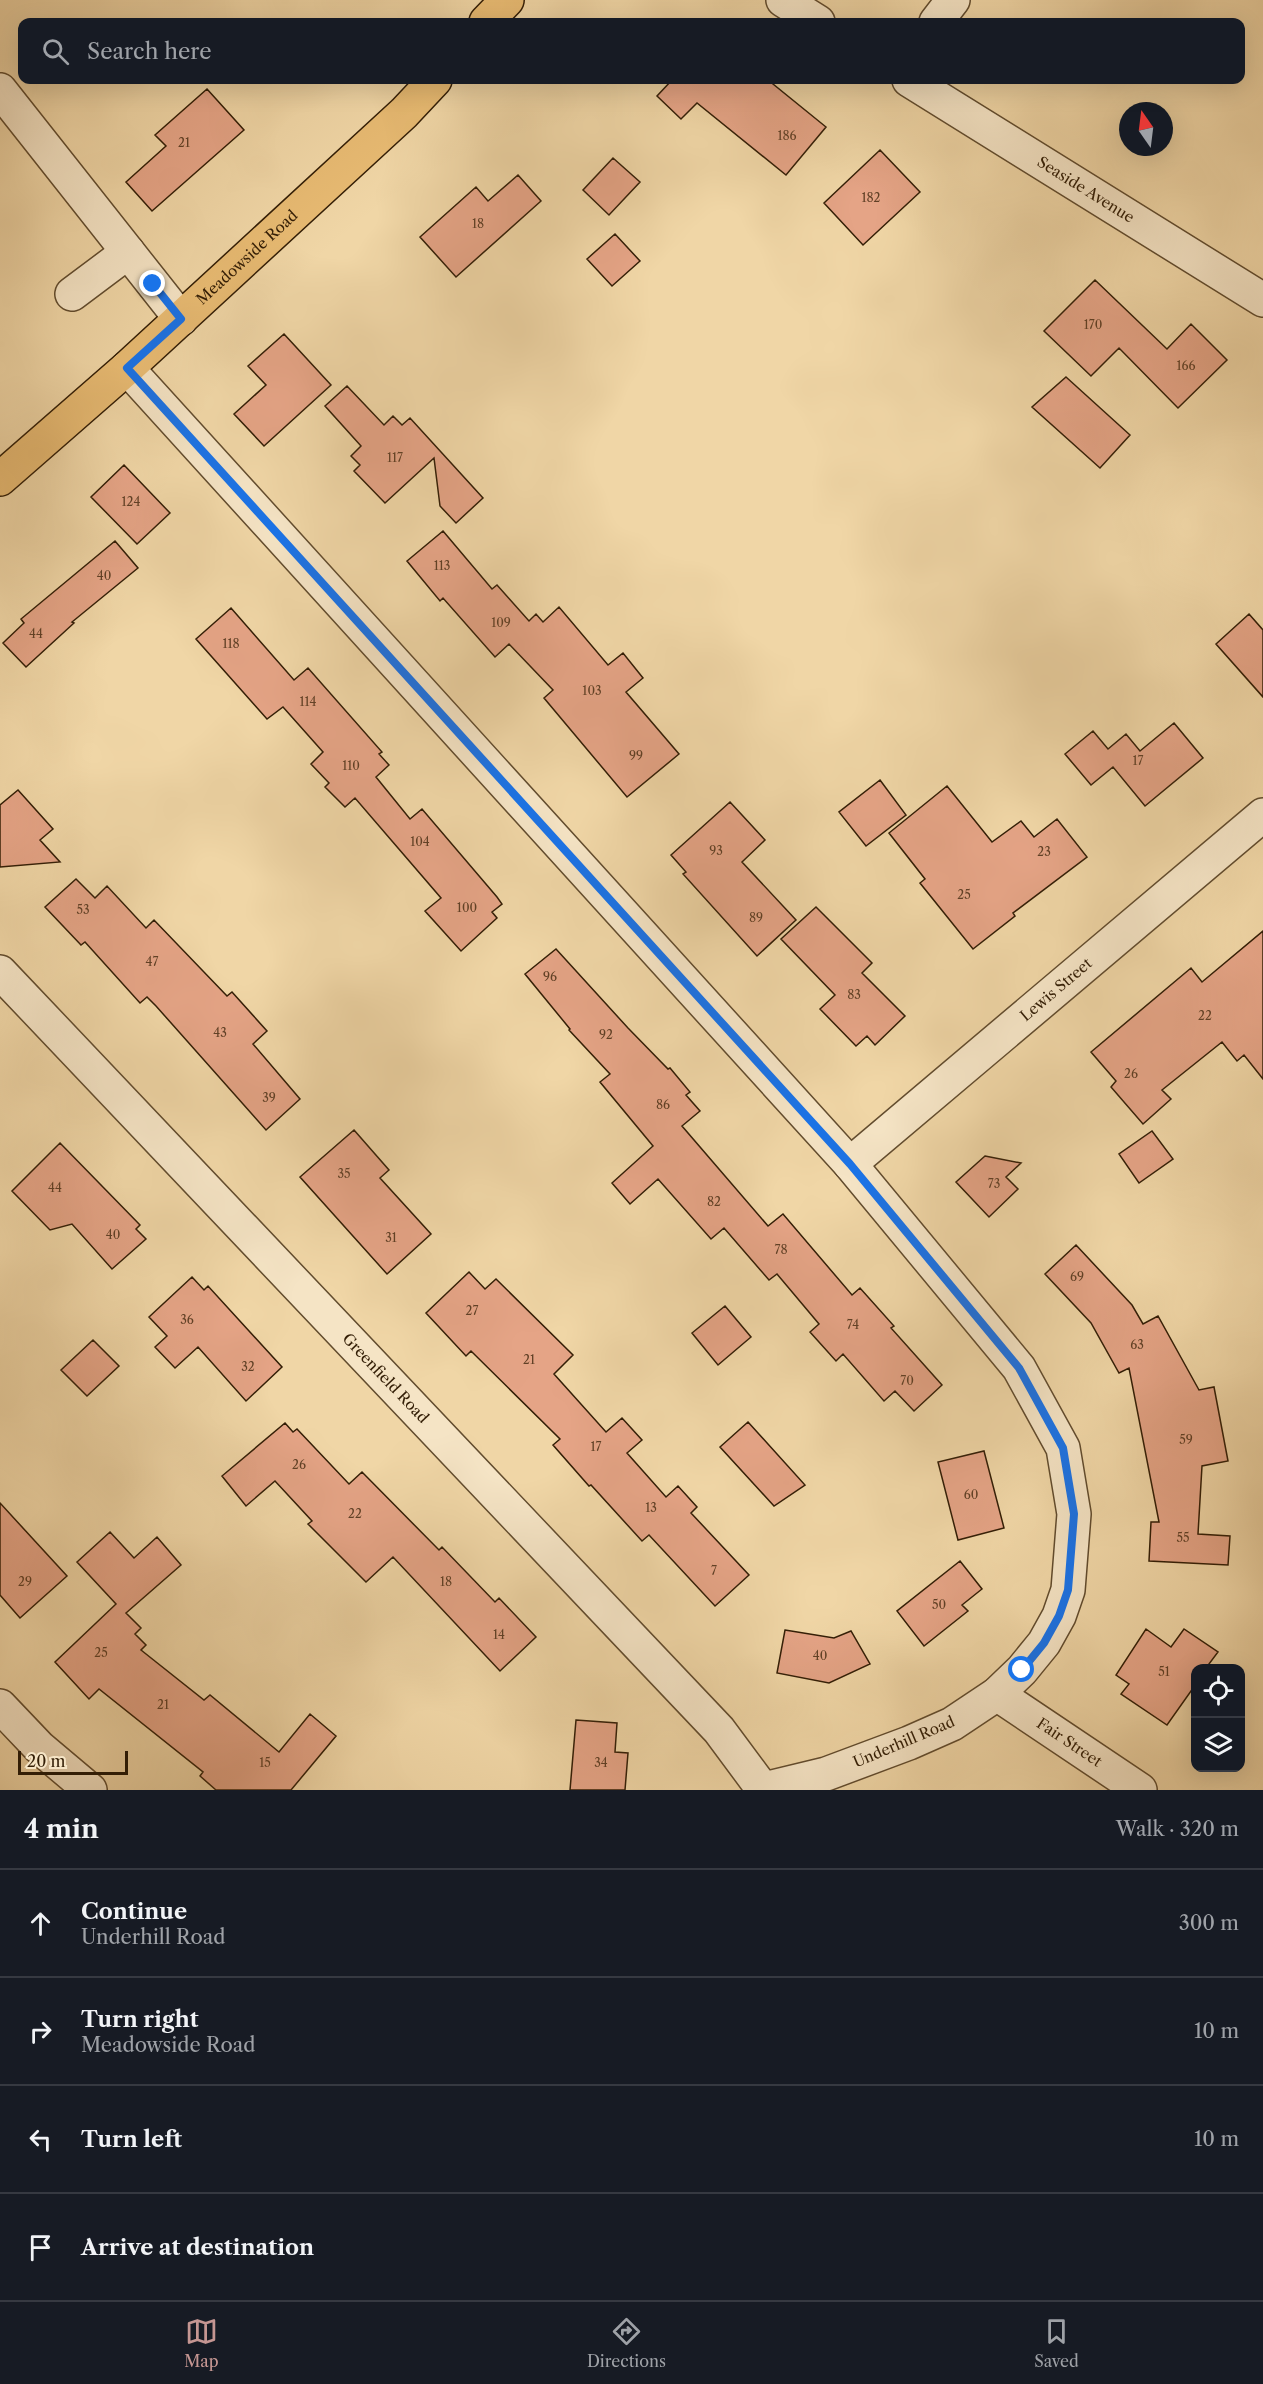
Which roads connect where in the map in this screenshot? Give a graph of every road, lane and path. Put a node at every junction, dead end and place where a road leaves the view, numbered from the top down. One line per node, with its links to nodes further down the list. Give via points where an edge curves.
1 (507, 0): 4 (main road)
2 (783, 0): 5 (street)
3 (953, 0): 6 (street)
4 (490, 18)
5 (812, 18)
6 (939, 18)
7 (431, 84): 13 (main road, Meadowside Road)
8 (915, 84): 12 (street, Seaside Avenue)
9 (0, 90): 10 (street)
10 (128, 252): 11 (street); 13 (street)
11 (72, 294)
12 (1263, 300)
13 (181, 319): 14 (main road, Meadowside Road)
14 (127, 368): 15 (main road, Meadowside Road); 18 (street, Underhill Road)
15 (0, 479)
16 (1263, 815): 18 (street, Lewis Street)
17 (0, 972): 21 (street, Greenfield Road, via 719,1730)
18 (850, 1164): 19 (street, Underhill Road, via 1019,1368 1063,1448 1074,1514 1068,1590 1044,1643)
19 (997, 1694): 21 (street, Underhill Road, via 952,1724 909,1743 826,1774); 23 (street, Fair Street)
20 (0, 1706): 22 (street, via 39,1747)
21 (761, 1789)
22 (90, 1790)
23 (1140, 1790)

